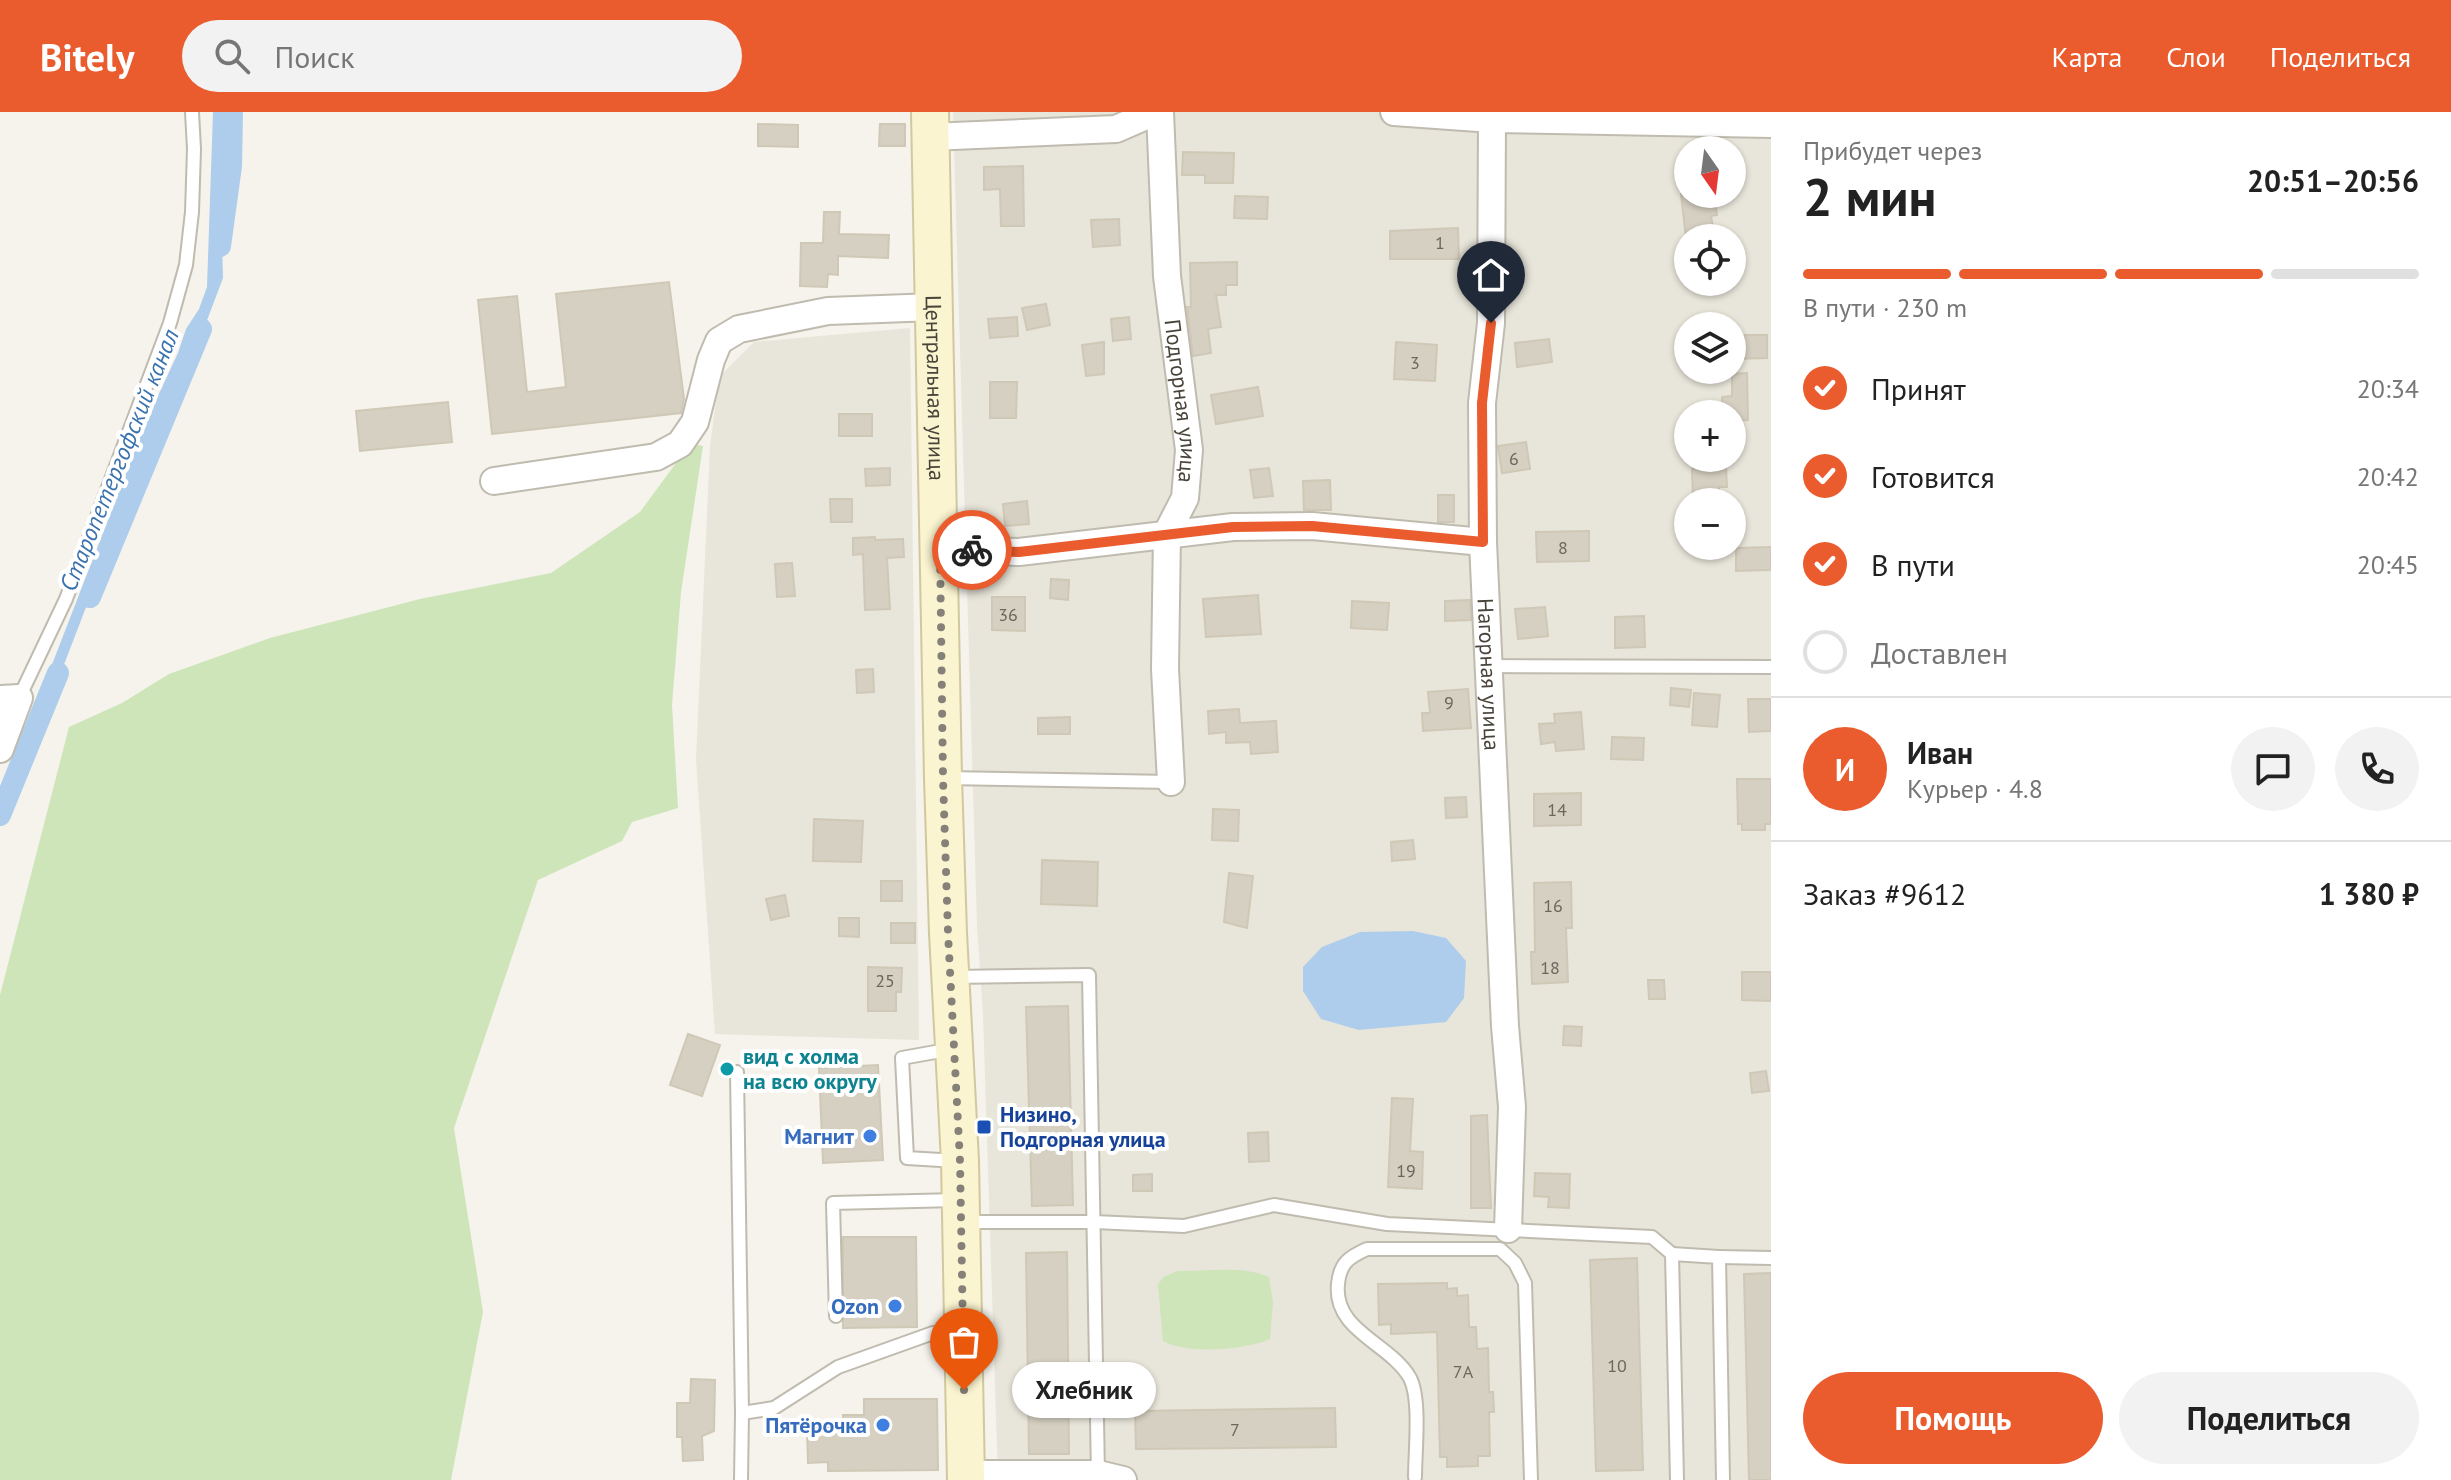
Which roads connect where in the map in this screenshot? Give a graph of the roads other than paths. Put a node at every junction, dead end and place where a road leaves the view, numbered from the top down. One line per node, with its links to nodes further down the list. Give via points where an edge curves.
1 (192, 112): 14 (lane, via 186,265 170,323 66,599)
2 (1158, 112): 5 (street, via 1116,129); 9 (street, Подгорная улица, via 1167,276 1189,450 1185,498)
3 (1394, 112): 4 (street)
4 (1492, 119): 6 (street); 10 (street, Нагорная улица)
5 (930, 124): 7 (street, Центральная улица)
6 (1771, 124)
7 (934, 307): 8 (street, via 828,311 739,329 719,341 695,422 680,444 656,457); 11 (street, Центральная улица)
8 (494, 481)
9 (1167, 533): 10 (street, via 1312,526); 11 (street, via 1019,552); 17 (street, Подгорная улица, via 1165,669)
10 (1483, 542): 12 (street, Нагорная улица)
11 (940, 549): 16 (street, Центральная улица)
12 (1487, 666): 13 (lane); 24 (street, Нагорная улица, via 1512,1107)
13 (1771, 667)
14 (9, 698): 15 (street)
15 (0, 749)
16 (943, 778): 17 (lane); 18 (street, Центральная улица)
17 (1171, 782)
18 (950, 977): 19 (street, Центральная улица); 23 (lane, via 1089,975)
19 (955, 1049): 21 (street, Центральная улица); 21 (lane, via 902,1058 907,1158)
20 (737, 1072): 30 (lane)
21 (960, 1161): 22 (street, Центральная улица)
22 (961, 1211): 23 (lane); 28 (lane, via 833,1203); 29 (street, Центральная улица)
23 (1094, 1222): 24 (lane, via 1184,1226 1274,1205 1387,1224); 32 (lane)
24 (1508, 1229): 25 (lane, via 1652,1237)
25 (1672, 1254): 26 (lane); 36 (lane)
26 (1719, 1257): 27 (lane); 37 (lane)
27 (1771, 1258)
28 (836, 1316)
29 (962, 1333): 30 (lane, via 933,1333 838,1367 774,1408); 31 (street, Центральная улица)
30 (742, 1413): 34 (lane)
31 (966, 1477): 32 (street)
32 (1110, 1477)
33 (1415, 1477): 35 (lane, via 1411,1379 1346,1318 1337,1294 1339,1270 1349,1257 1367,1249 1500,1249 1515,1263 1525,1283)
34 (741, 1480)
35 (1531, 1480)
36 (1677, 1480)
37 (1723, 1480)

